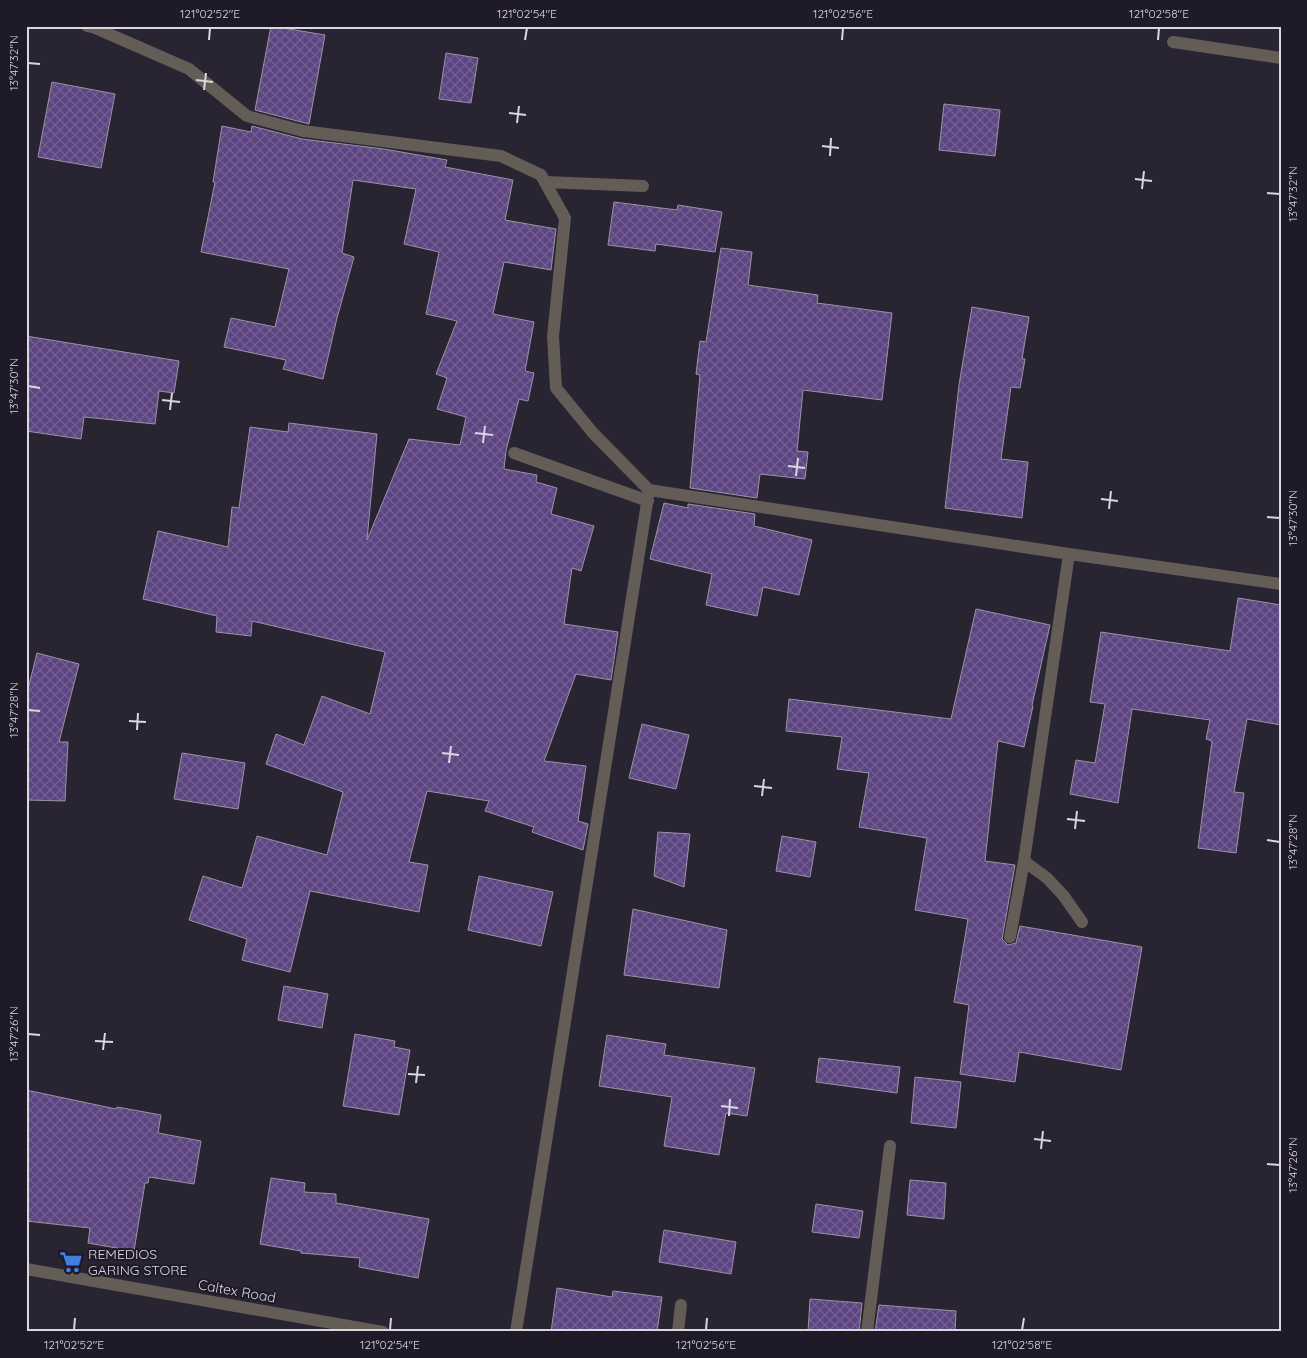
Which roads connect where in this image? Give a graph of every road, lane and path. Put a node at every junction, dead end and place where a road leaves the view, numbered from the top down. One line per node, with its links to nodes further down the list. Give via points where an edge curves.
1 (87, 26): 2 (street)
2 (107, 30): 5 (street, via 189,69 247,116 303,131 501,156 541,175)
3 (1174, 42): 4 (street)
4 (1281, 58)
5 (545, 182): 6 (street); 8 (street, via 564,218 553,336 556,388)
6 (643, 186)
7 (514, 453): 8 (street)
8 (648, 496): 9 (street); 18 (street)
9 (1070, 554): 10 (street); 11 (street)
10 (1281, 584)
11 (1024, 861): 12 (street, via 1047,878); 13 (street)
12 (1082, 922)
13 (1010, 937)
14 (890, 1146): 20 (street)
15 (26, 1269): 17 (street, Caltex Road)
16 (681, 1305): 19 (street)
17 (383, 1332)
18 (516, 1332)
19 (678, 1332)
20 (867, 1332)

